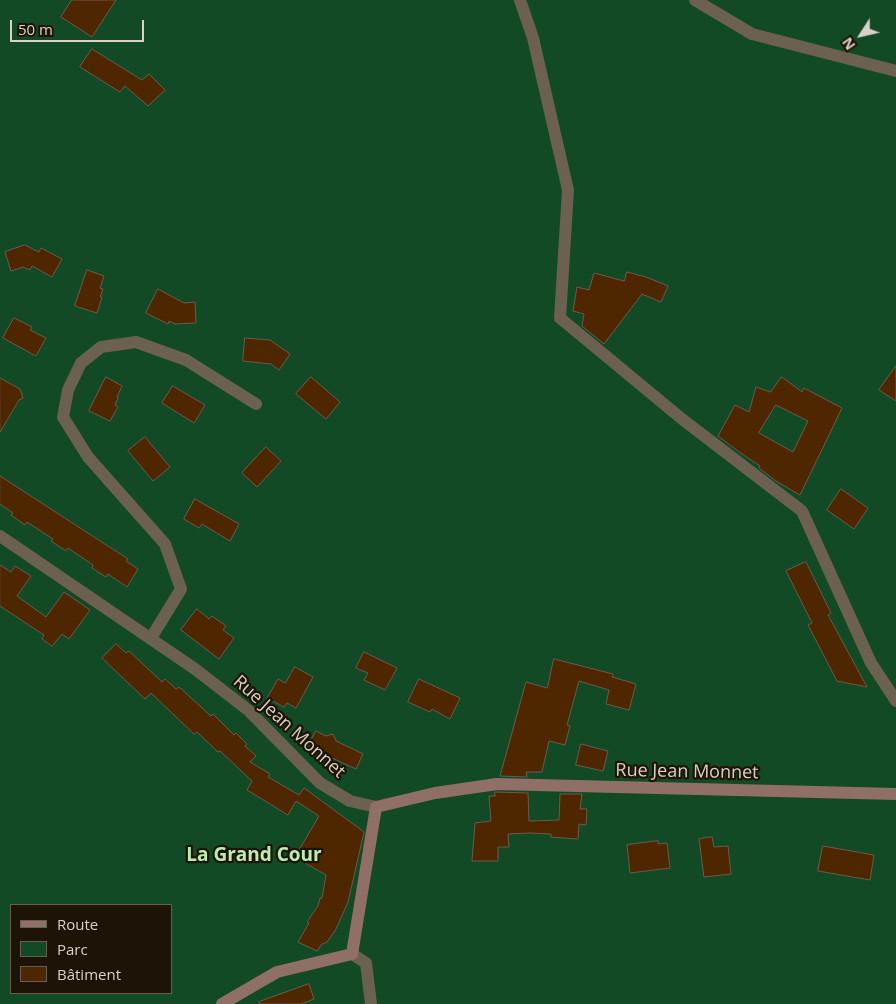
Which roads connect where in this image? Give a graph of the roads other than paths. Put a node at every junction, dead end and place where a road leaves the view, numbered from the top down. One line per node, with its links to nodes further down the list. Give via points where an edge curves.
1 (520, 0): 7 (street, via 533,38 568,190 560,318 682,419 802,511 871,663)
2 (695, 0): 3 (street, via 752,34)
3 (896, 71)
4 (256, 404): 6 (street, via 186,360 136,342 101,347 81,363 68,390 64,417 88,457 164,544 181,589)
5 (0, 536): 6 (street, Rue Jean Monnet)
6 (151, 638): 9 (street, Rue Jean Monnet, via 248,710 320,783 350,801)
7 (896, 701)
8 (896, 794): 9 (street, Rue Jean Monnet, via 497,784 435,793)
9 (376, 807): 10 (street)
10 (352, 954): 11 (street, via 278,972); 12 (street, via 366,963)
11 (222, 1004)
12 (370, 1004)

